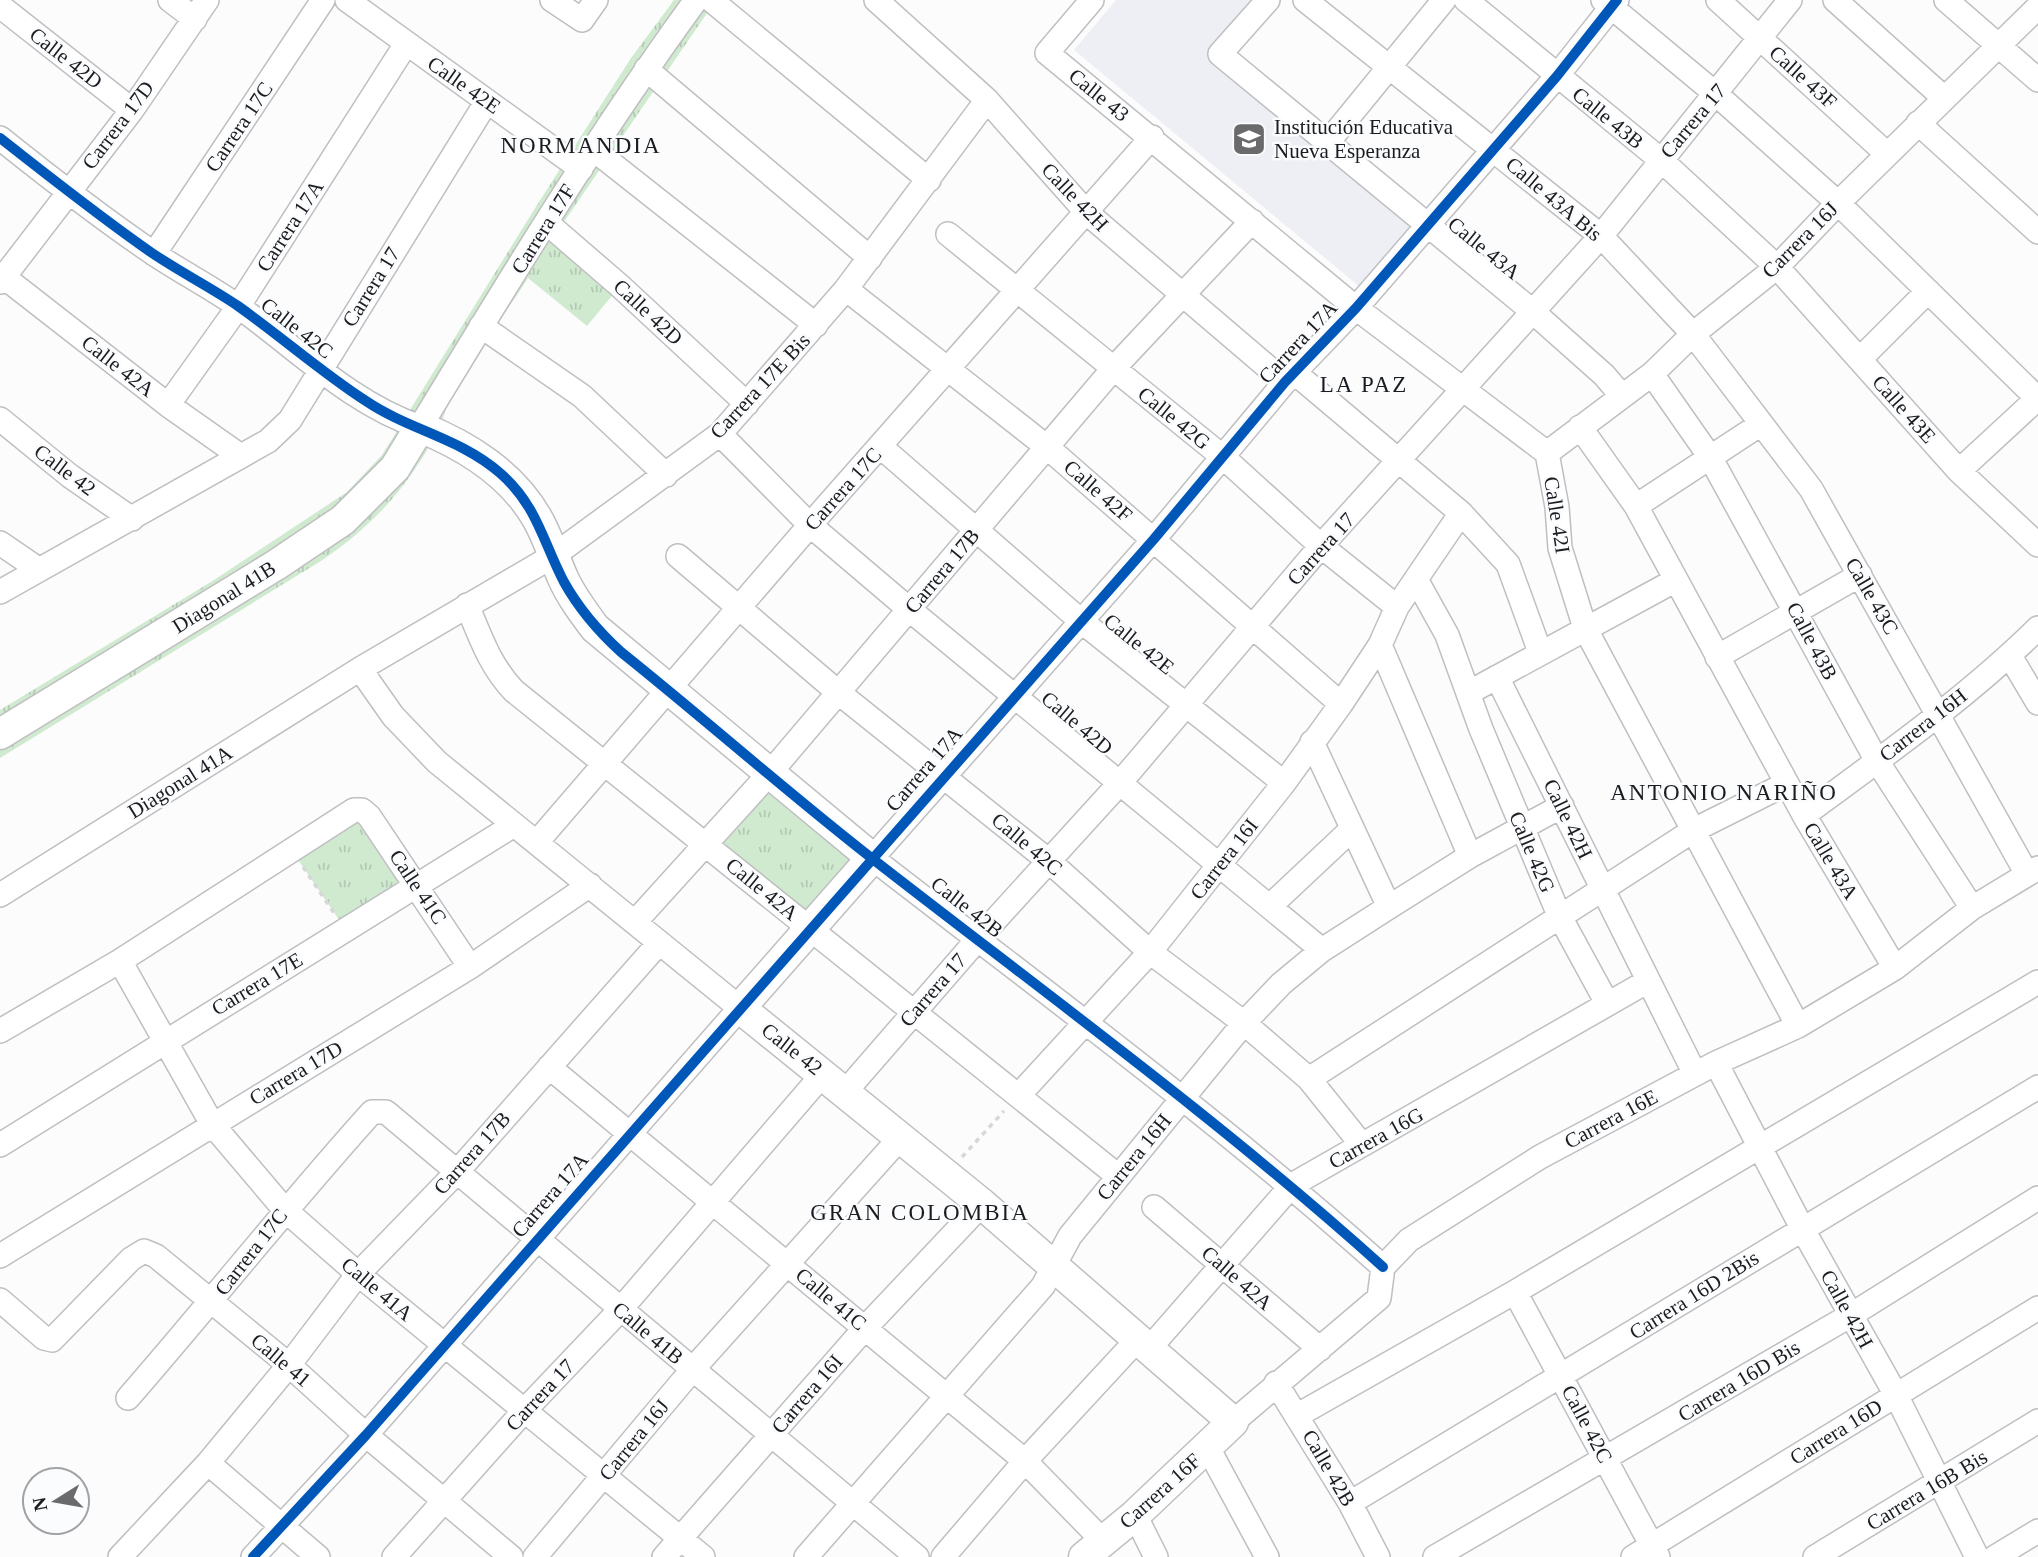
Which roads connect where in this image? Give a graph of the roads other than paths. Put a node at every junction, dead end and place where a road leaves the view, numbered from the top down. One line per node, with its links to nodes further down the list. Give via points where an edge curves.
1 (170, 0): 21 (street)
2 (323, 0): 53 (street, Carrera 17C)
3 (347, 0): 23 (street, Calle 42E)
4 (552, 0): 5 (street, via 582,20)
5 (596, 0)
6 (696, 0): 26 (street, Carrera 17F)
7 (710, 0): 43 (street)
8 (876, 0): 31 (street, Calle 42H)
9 (1092, 0): 35 (street, Calle 43, via 1047,53)
10 (1268, 0): 37 (street, Calle 43A, via 1220,54)
11 (1305, 0): 25 (street, Calle 43A Bis)
12 (1444, 0): 25 (street)
13 (1466, 0): 27 (street, Calle 43B)
14 (1718, 0): 22 (street, Calle 43F)
15 (1790, 0): 22 (street, Carrera 17)
16 (1835, 0): 30 (street)
17 (1946, 0): 24 (street)
18 (1610, 2): 27 (street, Carrera 17A); 29 (street)
19 (0, 6): 33 (street, Calle 42D)
20 (2038, 7): 24 (street, Carrera 16J)
21 (201, 10): 33 (street, Carrera 17D)
22 (1760, 38): 29 (street, Carrera 17); 40 (street, Calle 43F)
23 (406, 44): 32 (street, Calle 42E); 61 (street, Carrera 17A)
24 (2000, 45): 28 (street); 30 (street, Carrera 16J)
25 (1389, 66): 37 (street); 38 (street, Calle 43A Bis)
26 (646, 69): 39 (street, Carrera 17F); 54 (street)
27 (1557, 76): 38 (street, Carrera 17A); 41 (street, Calle 43B)
28 (2038, 80)
29 (1716, 94): 41 (street, Carrera 17); 45 (street)
30 (1944, 97): 34 (street, Carrera 16J)
31 (987, 100): 43 (street, Carrera 17E Bis); 46 (street, Calle 42H)
32 (486, 101): 42 (street, Calle 42E); 70 (street, Carrera 17)
33 (132, 110): 44 (street, Carrera 17D)
34 (1918, 123): 40 (street, Carrera 16J); 50 (street)
35 (1152, 137): 46 (street, Carrera 17C); 47 (street, Calle 42I)
36 (0, 138): 44 (street, Calle 42C)
37 (1328, 142): 49 (street, Calle 43A)
38 (1493, 148): 49 (street, Carrera 17A); 52 (street, Calle 43A Bis)
39 (593, 149): 42 (street, Carrera 17F); 64 (street)
40 (1887, 154): 45 (street, Carrera 16J)
41 (1661, 160): 52 (street, Carrera 17); 55 (street, Calle 43B)
42 (581, 169): 48 (street, Carrera 17F)
43 (929, 180): 54 (street, Carrera 17E Bis)
44 (67, 191): 53 (street, Calle 42C); 56 (street, Carrera 17D)
45 (1838, 203): 55 (street, Carrera 16J); 59 (street)
46 (1087, 213): 58 (street, Carrera 17C); 60 (street, Calle 42H)
47 (1252, 221): 60 (street, Carrera 17B); 62 (street, Calle 42I)
48 (547, 223): 65 (street, Carrera 17F); 76 (street, Calle 42D)
49 (1426, 226): 62 (street, Carrera 17A); 63 (street, Calle 43A)
50 (2038, 232)
51 (948, 234): 58 (street, Calle 42G)
52 (1601, 236): 63 (street, Carrera 17); 66 (street, Calle 43A Bis)
53 (154, 254): 61 (street, Calle 42C)
54 (870, 258): 57 (street, Carrera 17E Bis)
55 (1777, 267): 66 (street, Carrera 16J); 67 (street, Calle 43E)
56 (1, 277): 77 (street, Calle 42A)
57 (846, 289): 64 (street, Carrera 17E Bis); 68 (street, Calle 42F)
58 (1016, 290): 68 (street, Carrera 17C); 69 (street, Calle 42G)
59 (1928, 291): 67 (street); 75 (street)
60 (1181, 296): 69 (street, Carrera 17B); 72 (street, Calle 42H)
61 (238, 306): 70 (street, Calle 42C); 77 (street, Carrera 17A)
62 (1356, 308): 72 (street, Carrera 17A); 73 (street, Calle 42I)
63 (1531, 310): 73 (street, Carrera 17); 74 (street, Calle 43A)
64 (816, 325): 76 (street, Carrera 17E Bis)
65 (481, 326): 80 (street, Carrera 17F); 91 (street, via 582,396)
66 (1693, 334): 71 (street, Carrera 16J); 79 (street, Calle 43C)
67 (1860, 359): 90 (street, Calle 43E)
68 (950, 368): 83 (street, Carrera 17C); 84 (street, Calle 42F)
69 (1113, 369): 84 (street, Carrera 17B); 87 (street, Calle 42G)
70 (320, 370): 80 (street, Calle 42C, via 392,418); 86 (street, Carrera 17, via 290,420 268,441)
71 (1652, 374): 74 (street, Carrera 16J); 88 (street, Calle 43B)
72 (1290, 377): 87 (street, Carrera 17A); 89 (street, Calle 42H)
73 (1462, 390): 85 (street, Calle 42I); 89 (street, Carrera 17)
74 (1622, 396): 81 (street, Carrera 16J)
75 (2038, 399): 90 (street)
76 (747, 404): 82 (street, Carrera 17E Bis)
77 (168, 405): 86 (street, Calle 42A)
78 (0, 419): 94 (street, Calle 42)
79 (1761, 424): 88 (street); 104 (street, Calle 43C, via 1811,489)
80 (420, 427): 101 (street, Calle 42C, via 469,449 502,474 537,518); 131 (street, Diagonal 41B, via 395,468 344,520)
81 (1580, 427): 85 (street, Carrera 16J); 92 (street, Calle 43A)
82 (720, 434): 91 (street, Carrera 17E Bis); 95 (street, Calle 42D)
83 (881, 447): 95 (street, Carrera 17C); 96 (street, Calle 42E)
84 (1047, 447): 96 (street, Carrera 17B); 97 (street, Calle 42F)
85 (1547, 453): 115 (street, Calle 42I, via 1560,548)
86 (239, 455): 94 (street)
87 (1223, 457): 97 (street, Carrera 17A); 100 (street, Calle 42G)
88 (1710, 457): 92 (street); 112 (street, Calle 43B)
89 (1399, 463): 93 (street, Calle 42H); 100 (street, Carrera 17)
90 (1959, 471): 99 (street, Calle 43E)
91 (666, 475): 101 (street, Carrera 17E Bis)
92 (1636, 506): 105 (street, Calle 43A)
93 (1461, 513): 106 (street, Carrera 16I); 118 (street, Calle 42H, via 1508,564)
94 (132, 519): 103 (street)
95 (810, 525): 110 (street, Carrera 17C); 111 (street, Calle 42D)
96 (977, 530): 111 (street, Carrera 17B); 113 (street, Calle 42E)
97 (1154, 539): 113 (street, Carrera 17A); 114 (street, Calle 42F)
98 (0, 543): 103 (street)
99 (2038, 545)
100 (1321, 546): 109 (street, Calle 42G); 114 (street, Carrera 17)
101 (553, 556): 108 (street, Carrera 17E Bis); 123 (street, Calle 42B, via 595,628)
102 (678, 556): 110 (street, Calle 42C)
103 (38, 569): 107 (street)
104 (1860, 575): 112 (street); 130 (street, Calle 43C)
105 (1676, 580): 115 (street); 120 (street, Calle 43A)
106 (1417, 581): 109 (street, Carrera 16I); 125 (street, Calle 42G, via 1447,635)
107 (0, 592)
108 (467, 605): 121 (street, Carrera 17E Bis); 134 (street, Calle 42A, via 499,675)
109 (1397, 607): 117 (street, Carrera 16I)
110 (738, 609): 123 (street, Carrera 17C); 124 (street, Calle 42C)
111 (910, 610): 124 (street, Carrera 17B); 126 (street, Calle 42D)
112 (1796, 611): 120 (street); 133 (street, Calle 43B)
113 (1081, 621): 126 (street, Carrera 17A); 129 (street, Calle 42E)
114 (1254, 625): 128 (street, Calle 42F); 129 (street, Carrera 17)
115 (1585, 628): 118 (street); 145 (street, Calle 42I)
116 (2038, 628): 119 (street, Carrera 16H)
117 (1380, 645): 128 (street, Carrera 16I); 148 (street)
118 (1540, 652): 122 (street)
119 (2010, 656): 127 (street); 130 (street, Carrera 16H)
120 (1717, 657): 138 (street, Calle 43A)
121 (360, 669): 142 (street, Calle 42, via 393,716 437,762); 156 (street, Diagonal 41A)
122 (1497, 677): 125 (street); 140 (street, Calle 42H)
123 (669, 691): 134 (street, Carrera 17C); 135 (street, Calle 42B)
124 (839, 693): 135 (street, Carrera 17B); 136 (street, Calle 42C)
125 (1468, 693): 143 (street, Calle 42G)
126 (1015, 696): 136 (street, Carrera 17A); 139 (street, Calle 42D)
127 (2038, 703)
128 (1341, 704): 132 (street, Carrera 16I)
129 (1184, 706): 137 (street, Calle 42E); 139 (street, Carrera 17)
130 (1940, 713): 133 (street, Carrera 16H); 152 (street, Calle 43C)
131 (0, 734)
132 (1312, 742): 137 (street, Carrera 16I); 144 (street)
133 (1877, 761): 141 (street, Carrera 16H); 159 (street, Calle 43B)
134 (606, 764): 146 (street, Carrera 17C); 147 (street, Calle 42A)
135 (769, 774): 147 (street, Carrera 17B); 149 (street, Calle 42B)
136 (944, 776): 149 (street, Carrera 17A); 150 (street, Calle 42C)
137 (1283, 783): 151 (street, Carrera 16I)
138 (1786, 783): 141 (street, Calle 43A); 145 (street)
139 (1119, 784): 150 (street, Carrera 17); 151 (street, Calle 42D)
140 (1562, 806): 143 (street, Carrera 16H); 155 (street, Calle 42H)
141 (1804, 815): 169 (street, Calle 43A)
142 (514, 825): 146 (street, Calle 42); 153 (street, Carrera 17E)
143 (1521, 828): 148 (street, Carrera 16H); 160 (street, Calle 42G)
144 (1352, 829): 157 (street); 158 (street)
145 (1694, 830): 155 (street); 177 (street, Calle 42I)
146 (537, 842): 154 (street, Calle 42)
147 (707, 844): 161 (street, Carrera 17B); 162 (street, Calle 42A)
148 (1470, 856): 158 (street, Carrera 16H)
149 (872, 858): 162 (street, Carrera 17A); 163 (street, Calle 42B)
150 (1050, 862): 163 (street, Carrera 17); 166 (street, Calle 42C)
151 (1219, 866): 157 (street, Calle 42D); 166 (street, Carrera 16I)
152 (2033, 871): 159 (street, Carrera 16E)
153 (418, 885): 167 (street, Calle 41C, via 369,816 354,810); 168 (street, Calle 41C); 179 (street, Carrera 17E)
154 (590, 885): 161 (street, Calle 42); 168 (street, Carrera 17D)
155 (1601, 888): 160 (street); 170 (street, Calle 42H)
156 (0, 895)
157 (1270, 906): 165 (street, Calle 42D)
158 (1389, 907): 165 (street, Carrera 16H)
159 (1972, 908): 169 (street, Carrera 16E)
160 (1559, 915): 172 (street, Calle 42G); 183 (street)
161 (635, 922): 164 (street, Calle 42)
162 (810, 928): 173 (street, Carrera 17A); 174 (street, Calle 42A)
163 (977, 940): 174 (street, Carrera 17); 175 (street, Calle 42B)
164 (659, 943): 173 (street, Calle 42); 181 (street, Carrera 17B)
165 (1322, 950): 176 (street, Carrera 16H)
166 (1150, 952): 175 (street, Carrera 16I); 176 (street, Calle 42C)
167 (120, 961): 178 (street); 179 (street, Calle 41A)
168 (470, 967): 189 (street, Carrera 17D)
169 (1895, 968): 177 (street, Carrera 16E)
170 (1648, 981): 172 (street, Carrera 16G); 182 (street, Calle 42H)
171 (2035, 989): 194 (street)
172 (1607, 1003): 193 (street, Carrera 16G)
173 (740, 1008): 184 (street, Calle 42); 190 (street, Carrera 17A)
174 (914, 1012): 184 (street, Carrera 17); 186 (street, Calle 42A)
175 (1086, 1023): 186 (street, Carrera 16I); 187 (street, Calle 42B)
176 (1244, 1023): 183 (street, Calle 42C); 187 (street, Carrera 16H)
177 (1797, 1026): 180 (street, Carrera 16E)
178 (0, 1031)
179 (164, 1040): 189 (street, Calle 41A); 192 (street, Carrera 17E)
180 (1716, 1063): 182 (street, Carrera 16E); 194 (street, Calle 42H)
181 (549, 1067): 190 (street, Calle 41C); 195 (street, Carrera 17B)
182 (1695, 1074): 209 (street, Carrera 16E, via 1540,1157 1409,1240)
183 (1309, 1079): 193 (street, Calle 42C)
184 (834, 1083): 191 (street, Calle 42); 199 (street, Carrera 17)
185 (2038, 1087): 203 (street, Carrera 16D 2Bis)
186 (1019, 1095): 196 (street, Calle 42A)
187 (1183, 1097): 196 (street, Carrera 16H); 197 (street, Calle 42B)
188 (379, 1110): 195 (street, Calle 41B); 202 (street, Carrera 17C, via 372,1112)
189 (212, 1124): 202 (street, Calle 41A); 205 (street, Carrera 17D)
190 (631, 1132): 199 (street, Calle 41C); 204 (street, Carrera 17A)
191 (901, 1137): 200 (street, Calle 42); 206 (street, Carrera 16J)
192 (0, 1145)
193 (1362, 1145): 197 (street, Carrera 16G)
194 (1761, 1146): 203 (street, Calle 42H); 211 (street)
195 (456, 1173): 204 (street, Calle 41B); 210 (street, Carrera 17B)
196 (1118, 1176): 208 (street, Carrera 16H, via 1070,1236)
197 (1292, 1185): 207 (street, Carrera 16G); 209 (street, Calle 42B)
198 (2038, 1198): 216 (street, Carrera 16D Bis)
199 (711, 1202): 206 (street, Calle 41C); 215 (street, Carrera 17)
200 (982, 1204): 208 (street, Calle 42); 217 (street, Carrera 16I)
201 (1154, 1207): 207 (street, Calle 42A)
202 (284, 1209): 210 (street, Calle 41A); 213 (street, Carrera 17C)
203 (1802, 1228): 216 (street, Calle 42H); 223 (street, Carrera 16D 2Bis)
204 (537, 1241): 215 (street, Calle 41B); 218 (street, Carrera 17A)
205 (0, 1256)
206 (787, 1262): 217 (street, Calle 41C); 222 (street, Carrera 16J)
207 (1220, 1264): 219 (street, Carrera 16G); 220 (street, Calle 42A)
208 (1055, 1267): 219 (street, Calle 42); 225 (street, Carrera 16H)
209 (1383, 1267): 220 (street, via 1379,1298)
210 (358, 1274): 218 (street, Calle 41A); 221 (street, Carrera 17B)
211 (1515, 1292): 223 (street, Calle 42C); 229 (street)
212 (0, 1300): 213 (street, Calle 41, via 52,1340 144,1251 156,1256)
213 (210, 1304): 221 (street, Calle 41); 227 (street, Carrera 17C)
214 (2038, 1308): 226 (street, Carrera 16D)
215 (620, 1310): 222 (street, Calle 41B); 228 (street, Carrera 17)
216 (1851, 1315): 226 (street, Calle 42H); 235 (street, Carrera 16D Bis)
217 (864, 1328): 225 (street, Calle 41C); 233 (street, Carrera 16I)
218 (445, 1345): 228 (street, Calle 41A); 232 (street, Carrera 17A)
219 (1143, 1345): 231 (street, Calle 42); 236 (street, Carrera 16G)
220 (1320, 1349): 224 (street)
221 (289, 1365): 232 (street, Calle 41); 237 (street, Carrera 17B)
222 (692, 1370): 233 (street, Calle 41B); 238 (street, Carrera 16J)
223 (1561, 1377): 235 (street, Calle 42C); 241 (street, Carrera 16D 2Bis)
224 (1276, 1383): 229 (street, Calle 42B); 231 (street)
225 (947, 1395): 236 (street, Calle 41C); 242 (street, Carrera 16H)
226 (1896, 1395): 239 (street, Calle 42H); 248 (street, Carrera 16D)
227 (128, 1398)
228 (524, 1411): 238 (street, Calle 41A); 240 (street, Carrera 17)
229 (1298, 1415): 241 (street, Calle 42B)
230 (2038, 1421): 239 (street, Carrera 16B Bis)
231 (1233, 1422): 234 (street, Carrera 16F)
232 (366, 1435): 240 (street, Calle 41); 244 (street, Carrera 17A)
233 (771, 1436): 242 (street, Calle 41B); 246 (street, Carrera 16I)
234 (1208, 1448): 243 (street, Carrera 16F); 261 (street)
235 (1606, 1459): 248 (street, Calle 42C); 263 (street, Carrera 16D Bis)
236 (1025, 1461): 247 (street, Calle 41C); 259 (street, Carrera 16G)
237 (208, 1463): 244 (street); 249 (street, Carrera 17B)
238 (604, 1476): 246 (street, Calle 41A); 254 (street, Carrera 16J)
239 (1940, 1483): 264 (street, Carrera 16B Bis); 265 (street, Calle 42H)
240 (443, 1501): 252 (street, Carrera 17); 253 (street, Calle 41)
241 (1350, 1503): 262 (street, Calle 42B)
242 (854, 1504): 257 (street, Carrera 16H); 258 (street, Calle 41B)
243 (1135, 1515): 247 (street, Carrera 16F); 260 (street)
244 (281, 1525): 250 (street, Carrera 17A); 251 (street)
245 (2038, 1531): 266 (street)
246 (680, 1538): 255 (street, Carrera 16I); 256 (street, Calle 41A)
247 (1094, 1549)
248 (1648, 1553)
249 (120, 1557)
250 (253, 1557)
251 (318, 1557)
252 (394, 1557)
253 (511, 1557)
254 (534, 1557)
255 (664, 1557)
256 (703, 1557)
257 (806, 1557)
258 (917, 1557)
259 (943, 1557)
260 (1156, 1557)
261 (1267, 1557)
262 (1378, 1557)
263 (1435, 1557)
264 (1815, 1557)
265 (1977, 1557)
266 (1995, 1557)

